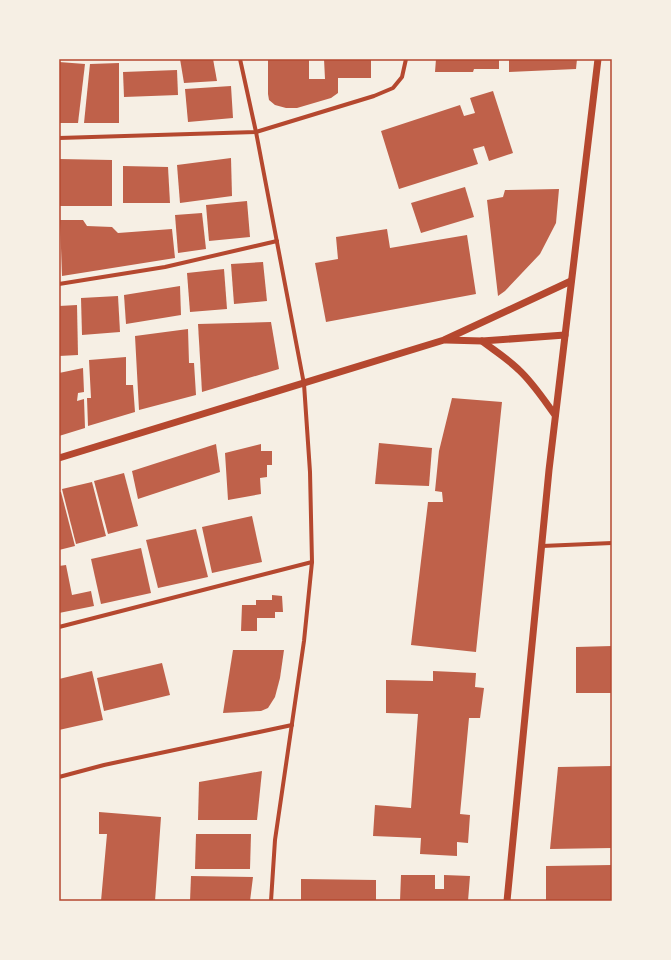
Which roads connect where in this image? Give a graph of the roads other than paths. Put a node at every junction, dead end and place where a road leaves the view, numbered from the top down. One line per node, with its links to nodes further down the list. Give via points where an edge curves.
1 (240, 59): 4 (street)
2 (406, 59): 4 (street, via 402,77 393,88)
3 (598, 59): 7 (street)
4 (256, 132): 5 (street); 6 (street)
5 (59, 138)
6 (277, 242): 8 (street, via 165,267); 12 (street)
7 (571, 281): 9 (street); 10 (street)
8 (59, 284)
9 (565, 335): 11 (street); 13 (street)
10 (444, 340): 11 (street); 12 (street)
11 (482, 341): 13 (street, via 521,371)
12 (304, 384): 14 (street); 17 (street, via 310,472)
13 (555, 415): 16 (street)
14 (59, 458)
15 (612, 543): 16 (street)
16 (542, 546): 22 (street)
17 (312, 562): 18 (street); 19 (street)
18 (59, 626)
19 (292, 725): 20 (street); 21 (street, via 275,840)
20 (59, 777)
21 (271, 901)
22 (507, 901)

